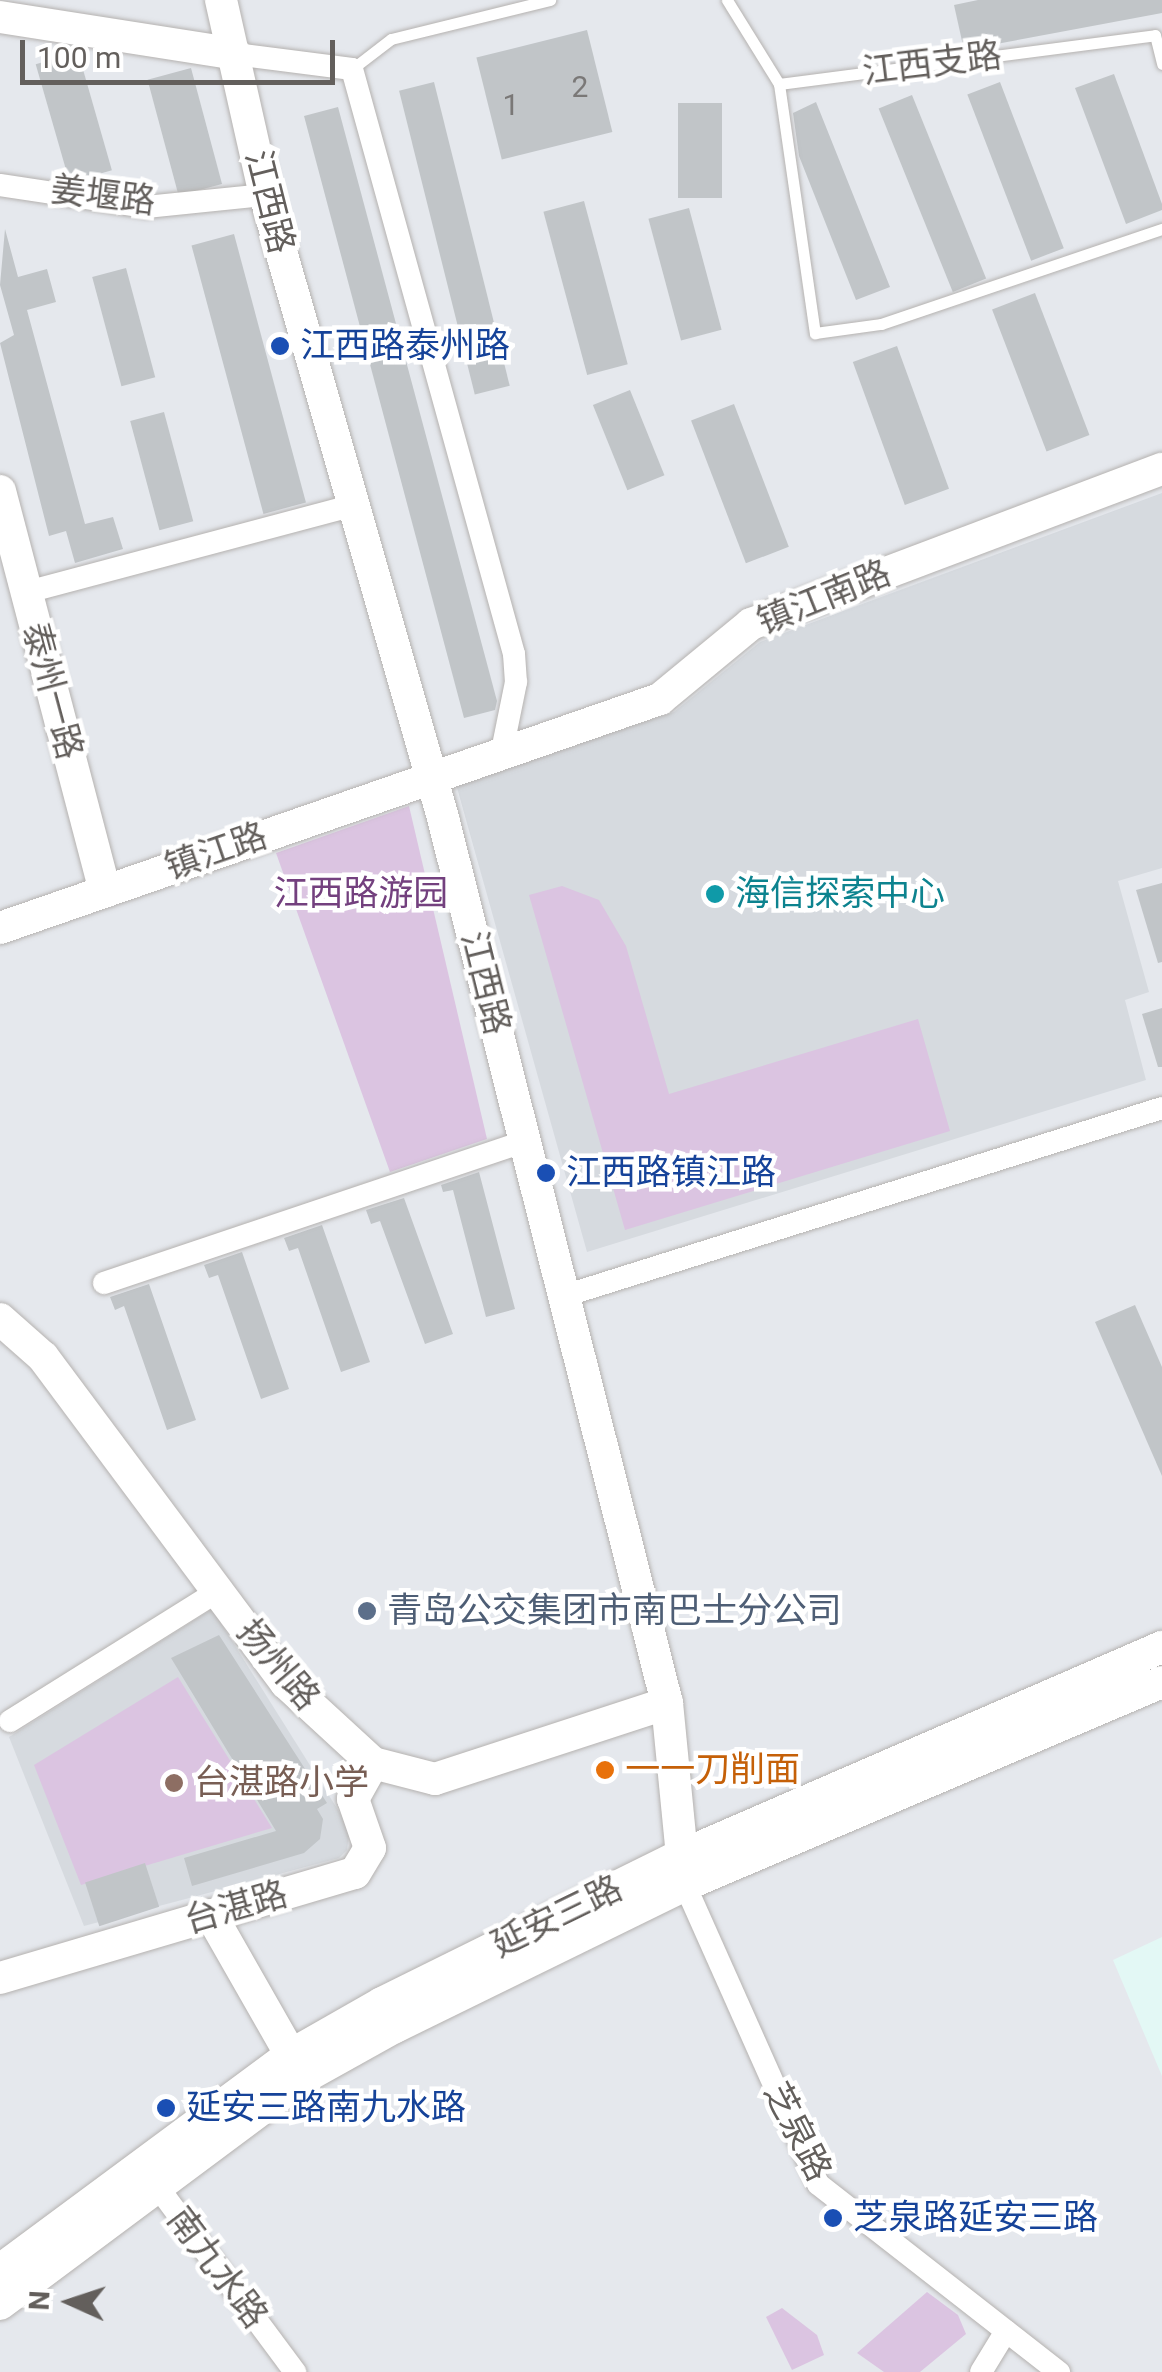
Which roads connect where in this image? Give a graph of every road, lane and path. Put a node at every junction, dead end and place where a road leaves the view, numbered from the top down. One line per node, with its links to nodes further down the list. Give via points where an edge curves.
1 (221, 0): 7 (main road, 江西路)
2 (550, 0): 4 (lane)
3 (727, 0): 10 (lane)
4 (501, 5): 9 (lane, via 391,39)
5 (0, 17): 7 (main road)
6 (1158, 31): 8 (lane, 江西支路); 10 (lane, 江西支路)
7 (235, 54): 9 (street); 12 (main road, 江西路)
8 (1162, 64)
9 (352, 69): 18 (street, via 514,654 516,682)
10 (779, 84): 13 (lane, via 815,332 881,324)
11 (0, 184): 12 (street, 姜堰路, via 146,207)
12 (265, 195): 16 (main road, 江西路)
13 (1162, 229)
14 (1162, 469): 18 (main road, 镇江南路, via 752,624 660,699)
15 (0, 490): 17 (main road, 泰州一路)
16 (353, 505): 17 (street); 19 (main road, 江西路)
17 (27, 592): 20 (main road, 泰州一路)
18 (502, 751): 19 (main road, 镇江南路)
19 (431, 775): 20 (main road, 镇江路); 23 (main road, 江西路)
20 (105, 891): 21 (main road, 镇江路)
21 (0, 928)
22 (1162, 1108): 25 (street)
23 (525, 1141): 24 (street); 25 (main road, 江西路)
24 (104, 1283)
25 (564, 1296): 30 (main road, 江西路)
26 (1, 1321): 27 (main road, 扬州路, via 43,1358)
27 (218, 1591): 31 (street); 32 (main road, 扬州路, via 286,1683)
28 (1162, 1647): 33 (main road, 延安三路)
29 (1162, 1682): 33 (main road, 延安三路)
30 (667, 1703): 32 (main road, 扬州路, via 435,1779); 33 (main road, 江西路)
31 (10, 1721)
32 (372, 1763): 34 (main road, 台湛路, via 353,1799 370,1848 355,1873)
33 (682, 1871): 36 (main road, 延安三路, via 382,2003); 37 (main road, 延安三路, via 305,2077); 40 (street, 芝泉路, via 818,2184)
34 (210, 1916): 35 (main road, 台湛路); 36 (main road)
35 (0, 1978)
36 (292, 2055): 37 (main road, 延安三路)
37 (148, 2175): 38 (main road, 延安三路); 39 (main road, 延安三路); 41 (street, 南九水路)
38 (0, 2270)
39 (0, 2304)
40 (1006, 2331): 42 (street); 43 (street, 芝泉路)
41 (295, 2372)
42 (980, 2372)
43 (1060, 2372)

